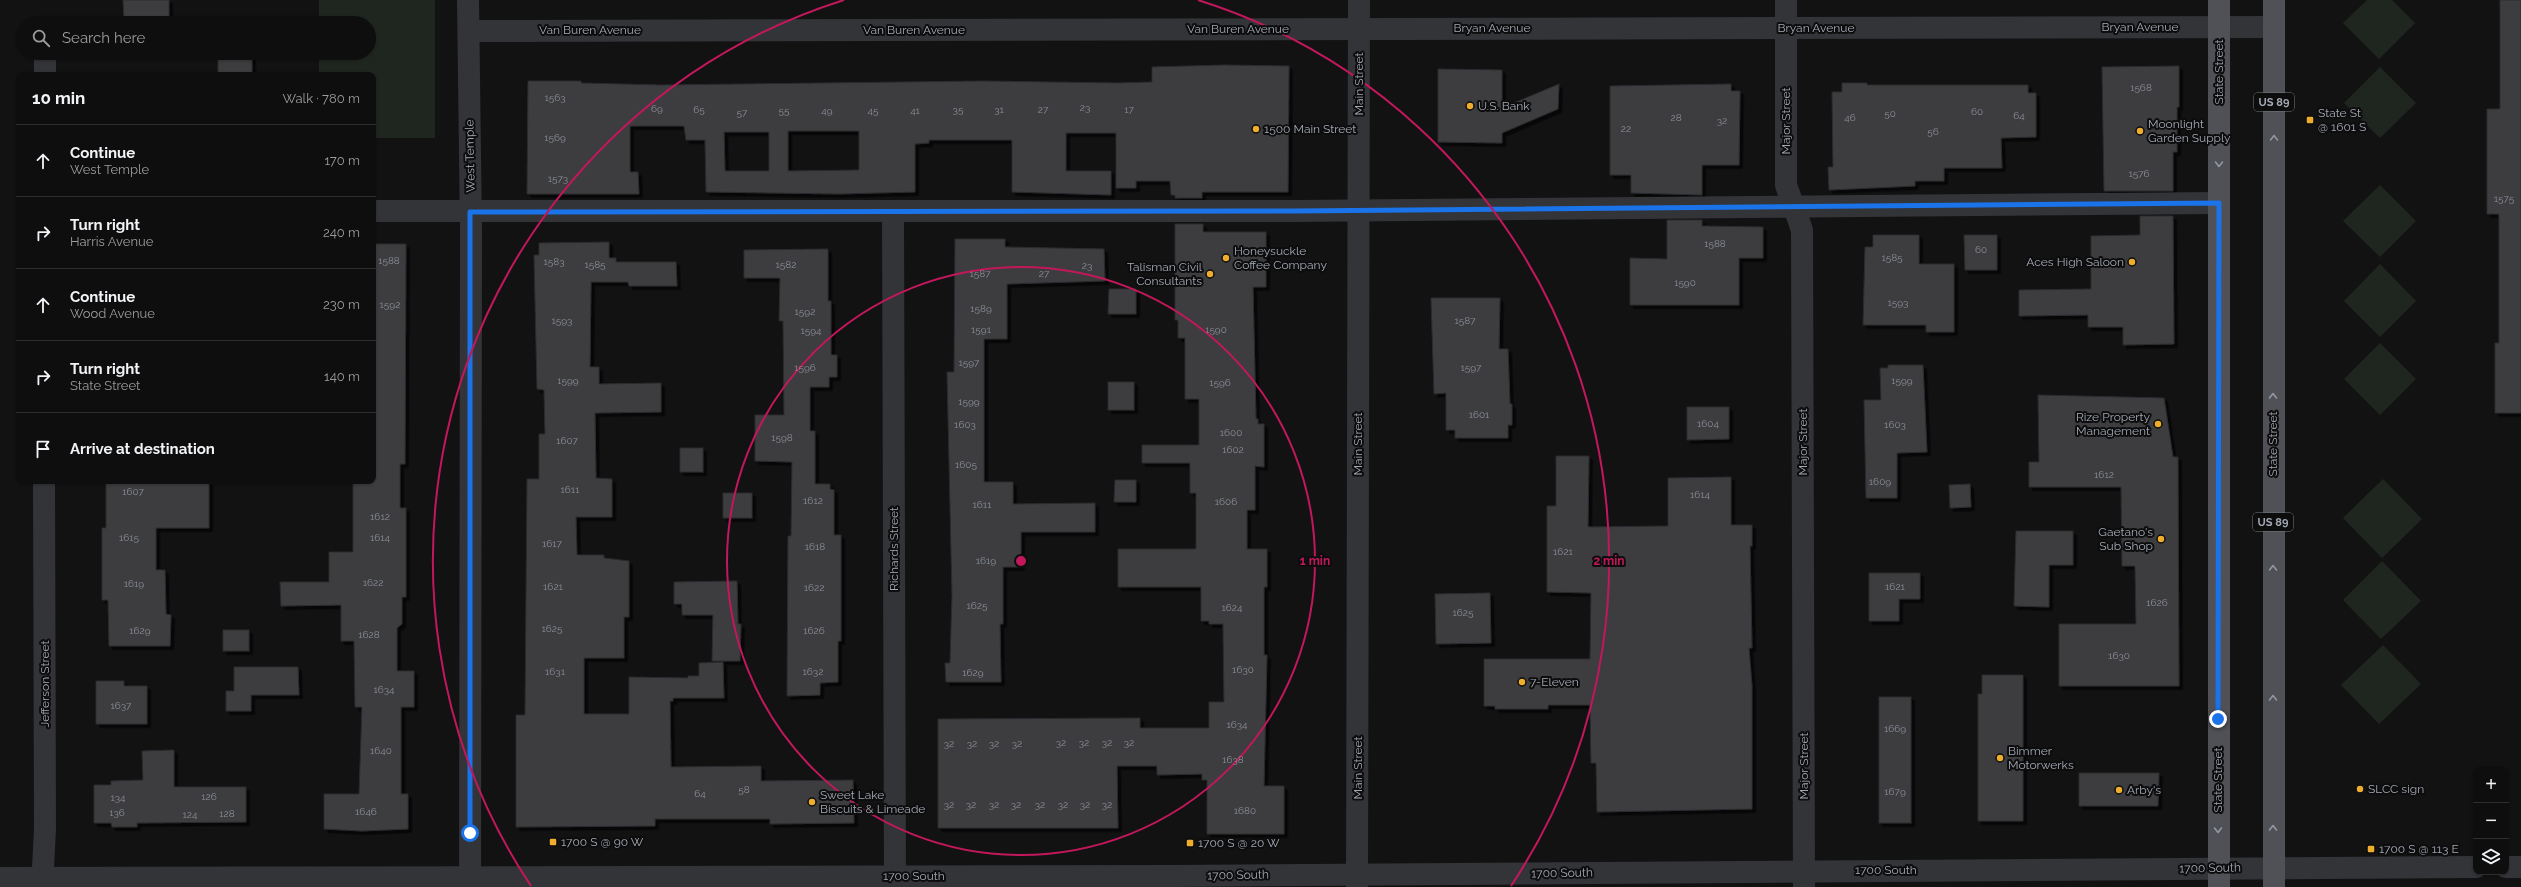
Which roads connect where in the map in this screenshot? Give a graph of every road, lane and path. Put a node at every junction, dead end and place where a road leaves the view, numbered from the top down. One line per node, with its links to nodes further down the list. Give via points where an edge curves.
1 (468, 0): 10 (street, West Temple)
2 (1359, 0): 9 (street, Main Street)
3 (1786, 0): 8 (street, Major Street)
4 (2219, 0): 6 (main road, State Street)
5 (2274, 0): 7 (main road, State Street / US 89)
6 (2219, 27): 7 (street, Bryan Avenue); 8 (street, Bryan Avenue); 13 (main road, State Street, one-way to 13)
7 (2274, 27): 24 (main road, State Street / US 89, one-way to 7)
8 (1786, 28): 9 (street, Bryan Avenue); 14 (street, Major Street, via 1786,185)
9 (1359, 29): 10 (street, Van Buren Avenue); 15 (street, Main Street)
10 (469, 31): 18 (street, West Temple)
11 (45, 60): 12 (street)
12 (45, 72)
13 (2219, 203): 14 (street); 23 (main road, State Street, one-way to 23)
14 (1794, 206): 15 (street); 26 (street, Major Street, via 1802,230)
15 (1359, 209): 17 (street); 27 (street, Main Street)
16 (376, 211): 18 (street)
17 (893, 211): 18 (street); 29 (street, Richards Street)
18 (470, 212): 28 (street, West Temple)
19 (44, 484): 30 (street, Jefferson Street, via 45,829)
20 (2473, 867): 24 (street, 1700 South)
21 (2509, 867): 22 (street)
22 (2521, 867)
23 (2219, 877): 24 (street, 1700 South); 26 (street, 1700 South)
24 (2274, 877)
25 (0, 878): 30 (street, 1700 South)
26 (1804, 879): 27 (street, 1700 South)
27 (1357, 881): 29 (street, 1700 South)
28 (470, 882): 29 (street, 1700 South); 30 (street, 1700 South)
29 (895, 882)
30 (42, 883)

